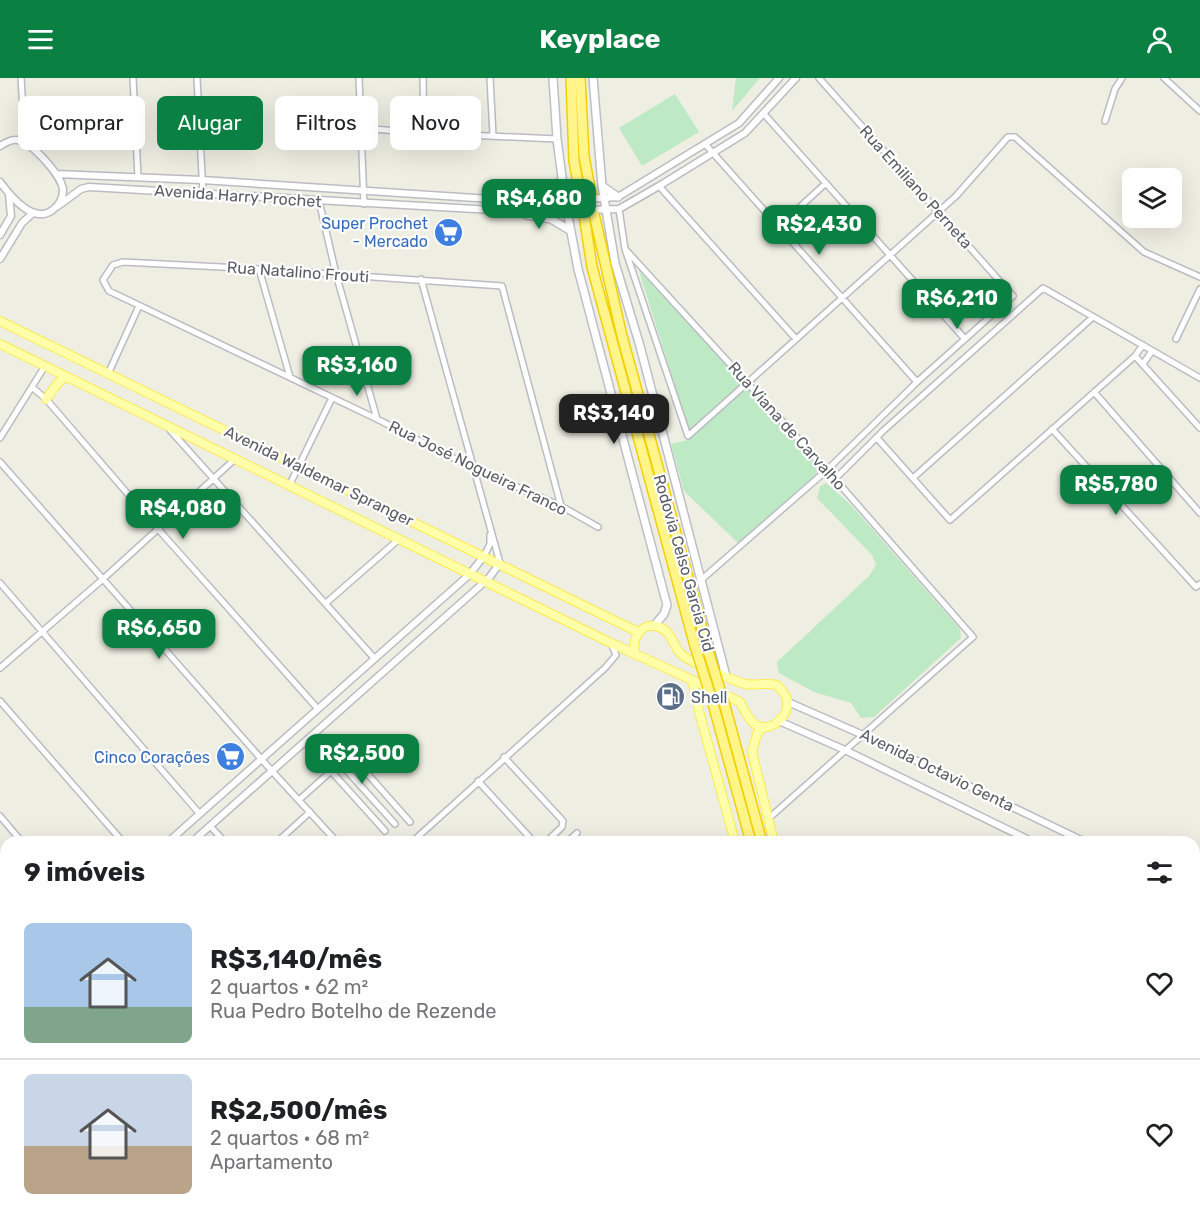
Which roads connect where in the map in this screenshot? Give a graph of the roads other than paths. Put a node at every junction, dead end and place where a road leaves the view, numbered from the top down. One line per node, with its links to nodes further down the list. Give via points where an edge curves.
1 (21, 78): 16 (street)
2 (133, 78): 32 (street)
3 (197, 78): 34 (street)
4 (359, 78): 17 (street)
5 (423, 78): 18 (street)
6 (490, 78): 23 (street)
7 (553, 78): 24 (main road)
8 (571, 78): 42 (highway, via 574,161)
9 (580, 78): 43 (highway, via 584,156)
10 (593, 78): 37 (main road)
11 (779, 78): 26 (street, via 739,123)
12 (796, 78): 20 (street)
13 (819, 78): 55 (street, Rua Emiliano Perneta)
14 (1122, 78): 21 (street)
15 (1164, 78): 19 (street)
16 (22, 96)
17 (359, 96)
18 (423, 96)
19 (1200, 111)
20 (764, 114): 30 (street, via 745,133); 36 (street)
21 (1105, 121)
22 (481, 136): 23 (street)
23 (493, 136): 24 (street)
24 (557, 139): 33 (main road)
25 (18, 140): 27 (street)
26 (705, 144): 30 (street); 44 (street)
27 (0, 146)
28 (33, 150): 31 (street)
29 (362, 150): 39 (street)
30 (713, 153): 38 (street); 59 (street)
31 (56, 174): 32 (street, Avenida Harry Prochet); 50 (street, via 63,193)
32 (138, 177): 34 (street, Avenida Harry Prochet)
33 (562, 179): 46 (main road); 48 (main road, via 543,197)
34 (202, 180): 39 (street, Avenida Harry Prochet); 41 (street)
35 (0, 183): 40 (street)
36 (826, 183): 59 (street); 63 (street)
37 (602, 186): 44 (main road); 45 (main road)
38 (659, 186): 52 (street); 75 (street)
39 (365, 192): 48 (street, Avenida Harry Prochet); 49 (street)
40 (9, 193): 56 (street); 61 (street, via 12,210)
41 (203, 194): 47 (street, Avenida Harry Prochet); 50 (street, Avenida Harry Prochet, via 88,187)
42 (580, 194)
43 (591, 194)
44 (618, 197): 45 (street, Avenida Harry Prochet)
45 (604, 198): 46 (street, Avenida Harry Prochet); 51 (main road)
46 (565, 200): 48 (street, Avenida Harry Prochet); 53 (main road)
47 (319, 201): 49 (street, Avenida Harry Prochet); 66 (street)
48 (523, 201): 54 (street)
49 (364, 204): 54 (street, Avenida Harry Prochet)
50 (57, 206): 56 (street, Avenida Harry Prochet, via 45,214)
51 (606, 209): 52 (street, Avenida Harry Prochet); 53 (street, Avenida Harry Prochet); 119 (main road, via 619,277)
52 (619, 209): 62 (street)
53 (567, 211): 54 (street, Avenida Harry Prochet); 60 (main road)
54 (522, 212): 60 (main road, via 555,220)
55 (938, 212): 63 (street); 67 (street, via 1008,137 1015,137 1144,252); 76 (street, Rua Emiliano Perneta, via 1013,296)
56 (33, 213): 64 (street, via 22,223)
57 (594, 214): 170 (highway, Rodovia Celso Garcia Cid, bridge, via 622,336)
58 (584, 215): 169 (highway, Rodovia Celso Garcia Cid, bridge, via 592,267)
59 (778, 227): 71 (street)
60 (571, 231): 124 (main road, via 667,605)
61 (0, 235)
62 (625, 249): 88 (street, Rua Viana de Carvalho); 88 (street, via 688,436)
63 (890, 254): 71 (street); 76 (street)
64 (0, 259)
65 (259, 269): 66 (street, Rua Natalino Frouti); 69 (street, Rua Natalino Frouti, via 123,262 113,265); 86 (street)
66 (336, 274): 68 (street, Rua Natalino Frouti); 94 (street)
67 (1200, 277)
68 (421, 279): 103 (street); 109 (street, Rua Natalino Frouti, via 502,286)
69 (104, 280): 72 (street, Rua José Nogueira Franco, via 108,291)
70 (1200, 289): 77 (street)
71 (842, 298): 75 (street); 89 (street)
72 (139, 306): 84 (street); 86 (street, Rua José Nogueira Franco)
73 (1093, 317): 79 (street); 99 (street, via 1044,288); 105 (street)
74 (0, 321): 84 (main road, Avenida Waldemar Spranger)
75 (796, 339): 88 (street)
76 (965, 339): 89 (street)
77 (1176, 339)
78 (0, 344): 83 (main road, Avenida Waldemar Spranger)
79 (1143, 345): 80 (street); 81 (street)
80 (1152, 351): 82 (street); 87 (street)
81 (1135, 356): 82 (street); 91 (street)
82 (1143, 364): 96 (street)
83 (45, 366): 85 (main road, Avenida Waldemar Spranger); 90 (street)
84 (108, 374): 102 (main road, Avenida Waldemar Spranger)
85 (65, 377): 93 (main road); 95 (main road, Avenida Waldemar Spranger)
86 (290, 377): 92 (street, Rua José Nogueira Franco)
87 (1200, 378)
88 (747, 382): 104 (street, Rua Viana de Carvalho)
89 (917, 382): 104 (street)
90 (33, 388): 93 (street); 98 (street)
91 (1094, 392): 97 (street); 110 (street)
92 (332, 398): 94 (street, Rua José Nogueira Franco); 102 (street)
93 (46, 399): 112 (street)
94 (377, 419): 103 (street, Rua José Nogueira Franco)
95 (167, 426): 100 (main road, Avenida Waldemar Spranger); 106 (street)
96 (1200, 428)
97 (1052, 429): 105 (street, via 950,520); 122 (street)
98 (0, 438)
99 (877, 438): 105 (street); 107 (street)
100 (235, 459): 106 (street); 108 (main road, Avenida Waldemar Spranger)
101 (0, 462): 118 (street)
102 (299, 467): 108 (street); 115 (main road, Avenida Waldemar Spranger)
103 (473, 468): 109 (street, Rua José Nogueira Franco); 113 (street)
104 (827, 470): 107 (street, Rua Viana de Carvalho); 119 (street)
105 (913, 478)
106 (214, 479): 112 (street); 123 (street)
107 (835, 479): 138 (street, Rua Viana de Carvalho, via 973,637)
108 (289, 486): 114 (main road, Avenida Waldemar Spranger)
109 (561, 507): 111 (street, Rua José Nogueira Franco)
110 (1200, 513)
111 (598, 527)
112 (158, 529): 118 (street); 135 (street)
113 (491, 531): 115 (street); 116 (street)
114 (398, 540): 117 (main road, Avenida Waldemar Spranger); 123 (street)
115 (484, 556): 116 (main road, Avenida Waldemar Spranger); 117 (street)
116 (500, 563): 120 (street); 126 (main road, Avenida Waldemar Spranger)
117 (469, 575): 120 (main road, Avenida Waldemar Spranger); 129 (street)
118 (103, 579): 125 (street); 141 (street)
119 (701, 580): 131 (main road)
120 (485, 581): 127 (main road, Avenida Waldemar Spranger); 143 (street)
121 (0, 583): 125 (street)
122 (1198, 585)
123 (326, 603): 129 (street)
124 (654, 626): 126 (main road); 131 (main road, via 668,632 682,655)
125 (42, 630): 130 (street); 148 (street)
126 (638, 632): 128 (main road)
127 (611, 644): 128 (main road, Avenida Waldemar Spranger); 140 (street, via 616,655 613,659)
128 (636, 655): 132 (main road, Avenida Waldemar Spranger)
129 (375, 659): 135 (street)
130 (0, 668)
131 (726, 676): 134 (main road, via 744,684 777,685)
132 (692, 680): 137 (main road, Avenida Waldemar Spranger, via 740,702 755,725); 168 (main road)
133 (0, 701): 158 (street)
134 (788, 702): 136 (main road); 138 (street, Avenida Octavio Genta)
135 (318, 709): 141 (street)
136 (779, 721): 137 (main road); 139 (street, Avenida Octavio Genta)
137 (764, 727): 150 (main road, via 757,734 752,752)
138 (863, 735): 139 (street); 156 (street, Avenida Octavio Genta)
139 (845, 750): 150 (street); 172 (street, Avenida Octavio Genta)
140 (504, 757): 145 (street); 166 (street, via 563,821)
141 (261, 759): 143 (street); 148 (street)
142 (340, 763): 144 (street); 151 (street, via 350,754); 152 (street)
143 (271, 770): 146 (street); 153 (street)
144 (332, 771): 146 (street); 154 (street)
145 (478, 781): 164 (street); 165 (street)
146 (299, 800): 147 (street)
147 (310, 812): 162 (street); 163 (street)
148 (199, 813): 159 (street)
149 (0, 816): 157 (street)
150 (768, 819): 171 (main road)
151 (410, 822)
152 (394, 824)
153 (210, 826): 160 (street); 161 (street)
154 (385, 831)
155 (577, 833): 167 (street)
156 (1071, 835)
157 (17, 836)
158 (118, 836)
159 (174, 836)
160 (199, 836)
161 (219, 836)
162 (284, 836)
163 (332, 836)
164 (418, 836)
165 (528, 836)
166 (552, 836)
167 (574, 836)
168 (733, 836)
169 (749, 836)
170 (760, 836)
171 (772, 836)
172 (1021, 836)

